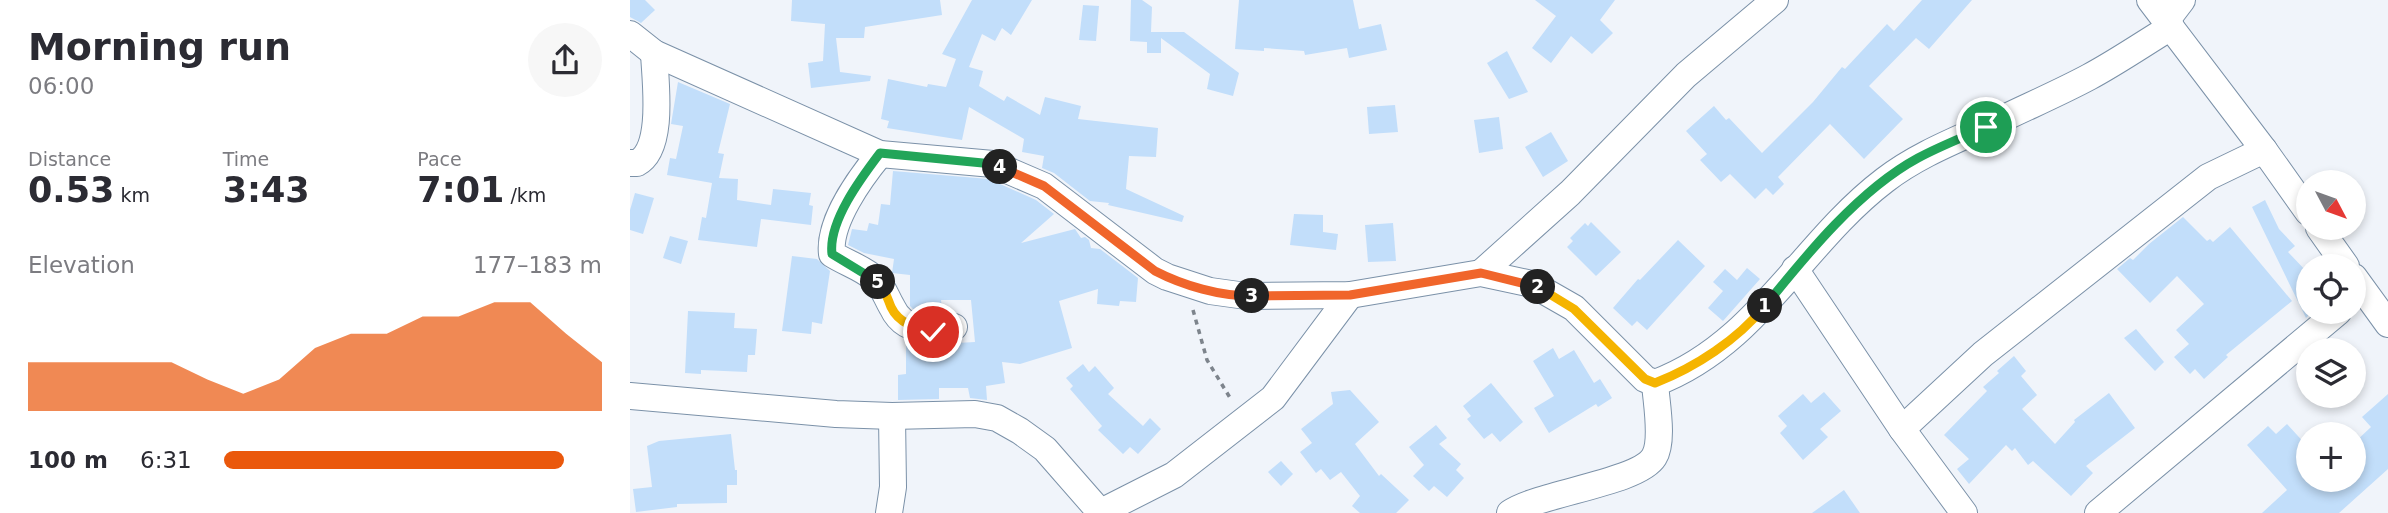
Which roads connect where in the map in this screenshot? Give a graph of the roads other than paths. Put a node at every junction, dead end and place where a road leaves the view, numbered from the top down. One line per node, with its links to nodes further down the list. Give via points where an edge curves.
1 (1775, 0): 10 (street, via 1686,75 1570,192)
2 (2167, 12): 5 (street); 9 (street, via 2089,77 1917,158 1875,189)
3 (630, 34): 4 (street)
4 (654, 52): 6 (street); 7 (street, via 656,125 648,154)
5 (2264, 150): 8 (street); 19 (street, via 2208,177 1983,354)
6 (880, 153): 11 (street, via 993,164 1053,192 1155,271 1210,291 1245,296); 15 (street, via 832,234 832,254 873,277 884,288 896,315 911,327 933,332)
7 (630, 163)
8 (2296, 195)
9 (1795, 270): 16 (street, via 1727,343); 19 (street)
10 (1481, 273): 11 (street); 16 (street, via 1532,284 1566,303 1645,379)
11 (1350, 295): 21 (street, via 1273,398 1174,475)
12 (2366, 299): 14 (street)
13 (2324, 324): 24 (street)
14 (2388, 324)
15 (954, 327)
16 (1655, 383): 20 (street, via 1659,442 1654,457 1643,468)
17 (630, 396): 18 (street)
18 (892, 416): 21 (street, via 975,414 997,418 1045,449); 22 (street)
19 (1902, 429): 23 (street)
20 (1519, 511)
21 (1101, 512)
22 (889, 513)
23 (1964, 513)
24 (2098, 513)

